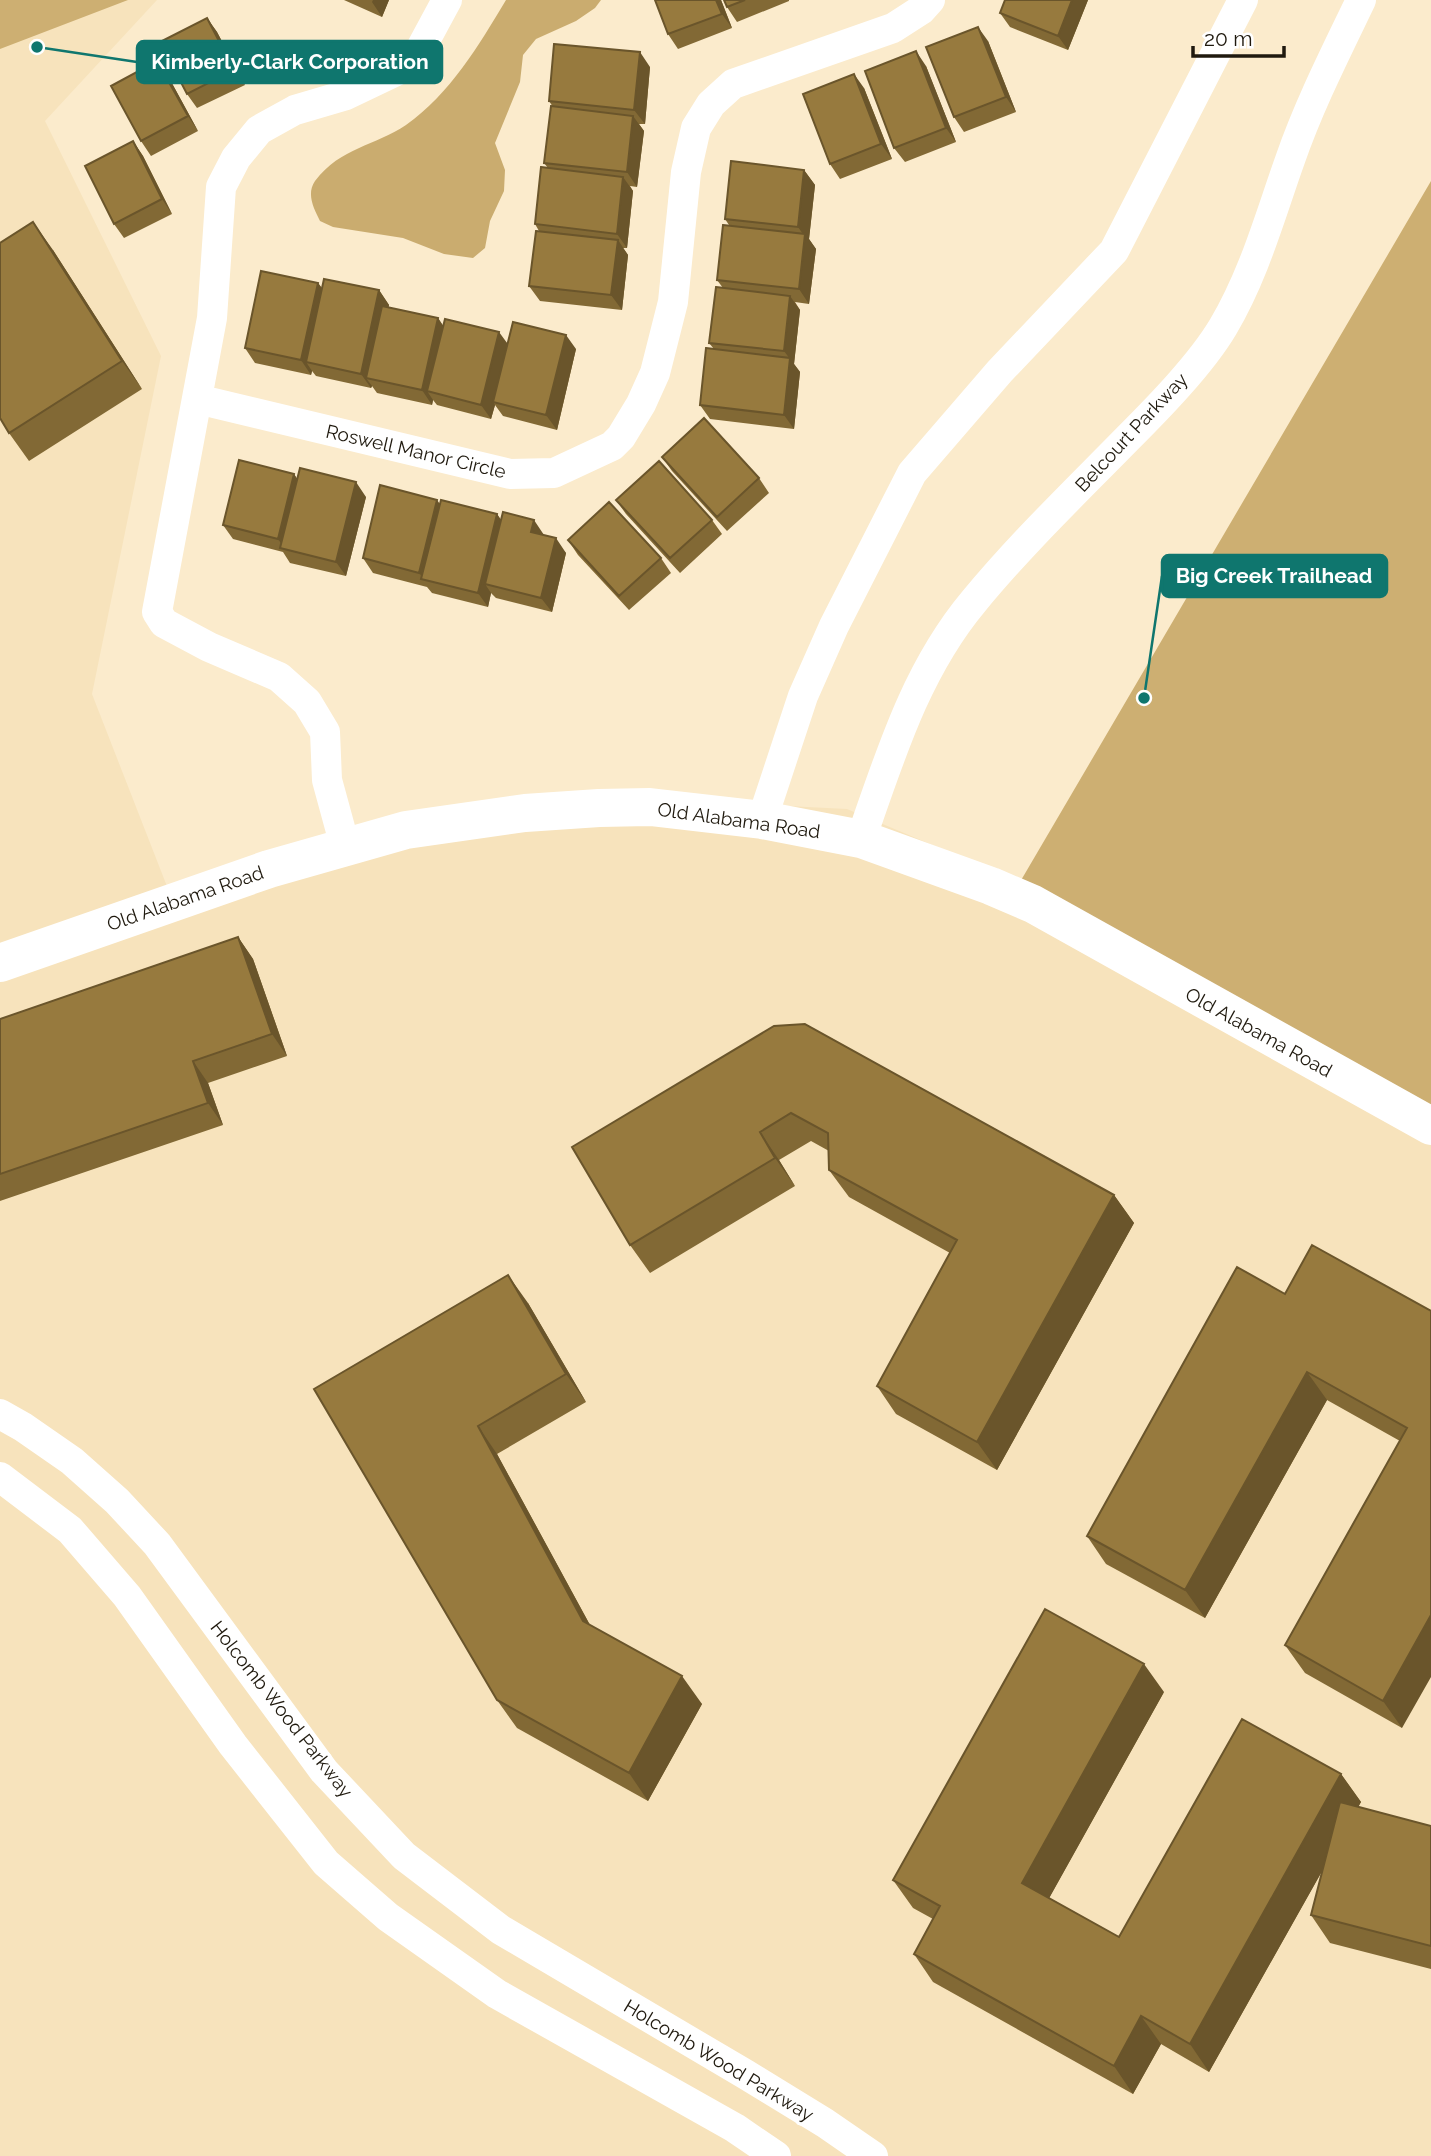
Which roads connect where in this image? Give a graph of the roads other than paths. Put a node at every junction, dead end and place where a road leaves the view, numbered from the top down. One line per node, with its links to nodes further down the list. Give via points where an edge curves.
1 (447, 0): 5 (street, via 412,63 346,95 295,110 259,130 236,158 221,187 212,317)
2 (930, 0): 5 (street, Roswell Manor Circle, via 893,28 733,85 711,104 696,128 685,172 673,302 655,373 612,446 554,473 510,474)
3 (1243, 0): 6 (street, via 1114,251 1000,371 912,473 803,696)
4 (1361, 0): 7 (street, Belcourt Parkway, via 1290,158 1270,222 1223,328 1156,410 1020,549 949,635 899,729)
5 (197, 399): 8 (street, via 158,612 164,623 279,677 307,702 325,732 327,780)
6 (762, 820): 7 (main road, Old Alabama Road); 8 (main road, Old Alabama Road, via 650,807 599,808 406,830)
7 (861, 839): 10 (main road, Old Alabama Road, via 1032,904)
8 (345, 846): 9 (main road, Old Alabama Road)
9 (0, 963)
10 (1431, 1126)
11 (0, 1414): 14 (street, Holcomb Wood Parkway, via 72,1461 117,1500 157,1544 324,1771 404,1856 501,1930 745,2074)
12 (0, 1476): 13 (street, via 69,1530 127,1596 233,1745 326,1863 388,1917 497,1994)
13 (776, 2156)
14 (873, 2156)

